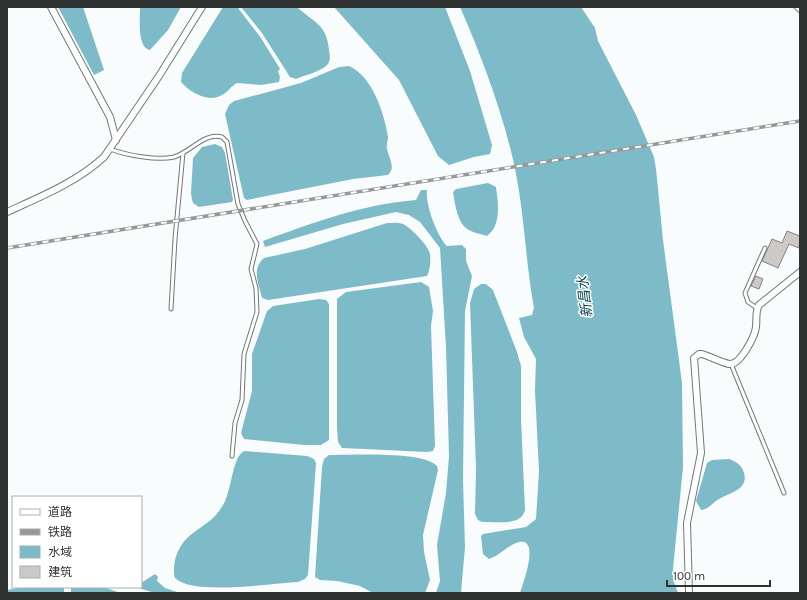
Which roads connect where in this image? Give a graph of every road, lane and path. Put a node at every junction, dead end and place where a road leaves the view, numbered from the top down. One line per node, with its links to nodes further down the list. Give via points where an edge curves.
1 (51, 7): 5 (street, via 110,117)
2 (202, 7): 5 (street)
3 (798, 7): 4 (street)
4 (800, 9)
5 (116, 140): 6 (street)
6 (110, 149): 7 (lane, via 122,154 147,157 172,157); 8 (street, via 84,173)
7 (183, 153): 12 (lane); 14 (lane, via 210,136 224,138 229,148 238,204 258,244 251,269 258,312 244,354 242,400 235,423)
8 (7, 212)
9 (765, 248): 11 (lane, via 745,293 748,302)
10 (800, 272): 11 (street, via 761,302)
11 (757, 308): 13 (street, via 755,333 742,356)
12 (171, 309)
13 (731, 364): 15 (lane); 16 (street, via 702,354 696,355 693,360 701,454 687,523)
14 (232, 456)
15 (784, 494)
16 (689, 593)

